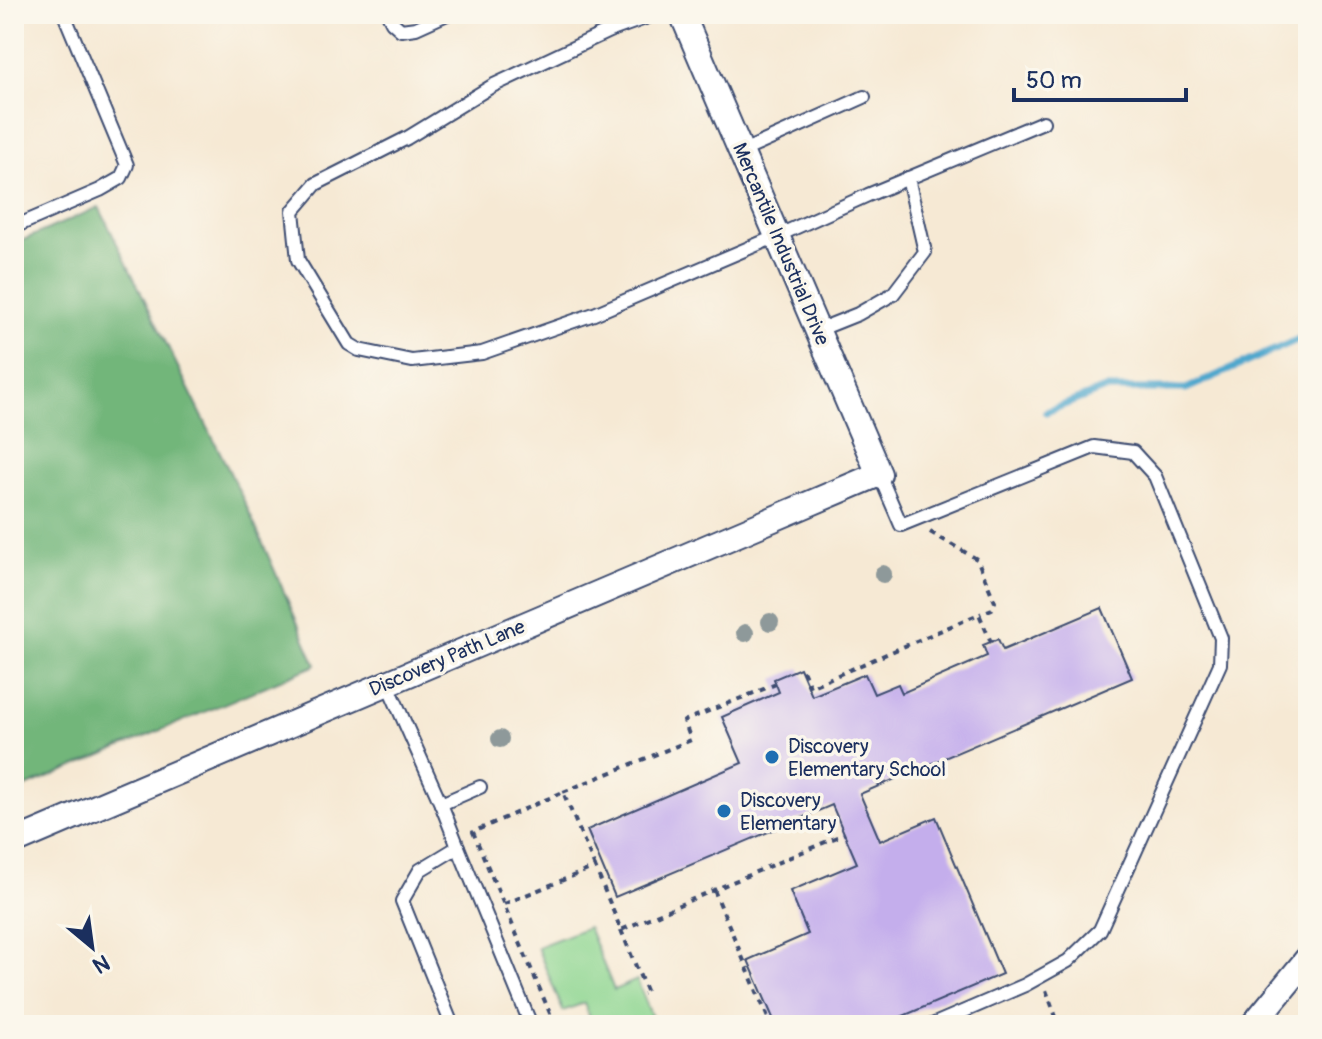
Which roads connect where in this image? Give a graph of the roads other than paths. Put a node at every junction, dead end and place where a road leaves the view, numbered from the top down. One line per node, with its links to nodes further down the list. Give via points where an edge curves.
1 (64, 14): 10 (lane, via 127,165 121,178 100,190)
2 (388, 14): 3 (lane, via 401,30)
3 (447, 14)
4 (656, 14): 11 (lane, via 492,86 407,138 316,184 293,211 298,260 349,344 412,361 482,353 594,314)
5 (682, 14): 8 (street, Mercantile Industrial Drive)
6 (864, 97): 8 (lane)
7 (1043, 122): 9 (lane)
8 (741, 152): 11 (street, Mercantile Industrial Drive)
9 (908, 178): 11 (lane); 12 (lane, via 925,252 893,294)
10 (14, 227)
11 (777, 236): 12 (street, Mercantile Industrial Drive)
12 (818, 330): 13 (street, Mercantile Industrial Drive)
13 (879, 474): 14 (street, Discovery Path Lane); 22 (lane, via 901,525 1094,447 1133,452 1155,476 1221,638 1220,664 1100,930 1068,961)
14 (387, 683): 16 (lane); 17 (street, Discovery Path Lane)
15 (480, 787): 16 (lane)
16 (441, 804): 18 (lane)
17 (14, 842)
18 (458, 847): 20 (lane, via 420,870 402,901); 21 (lane)
19 (1308, 958): 23 (street)
20 (452, 1025)
21 (531, 1025)
22 (932, 1025)
23 (1253, 1025)

